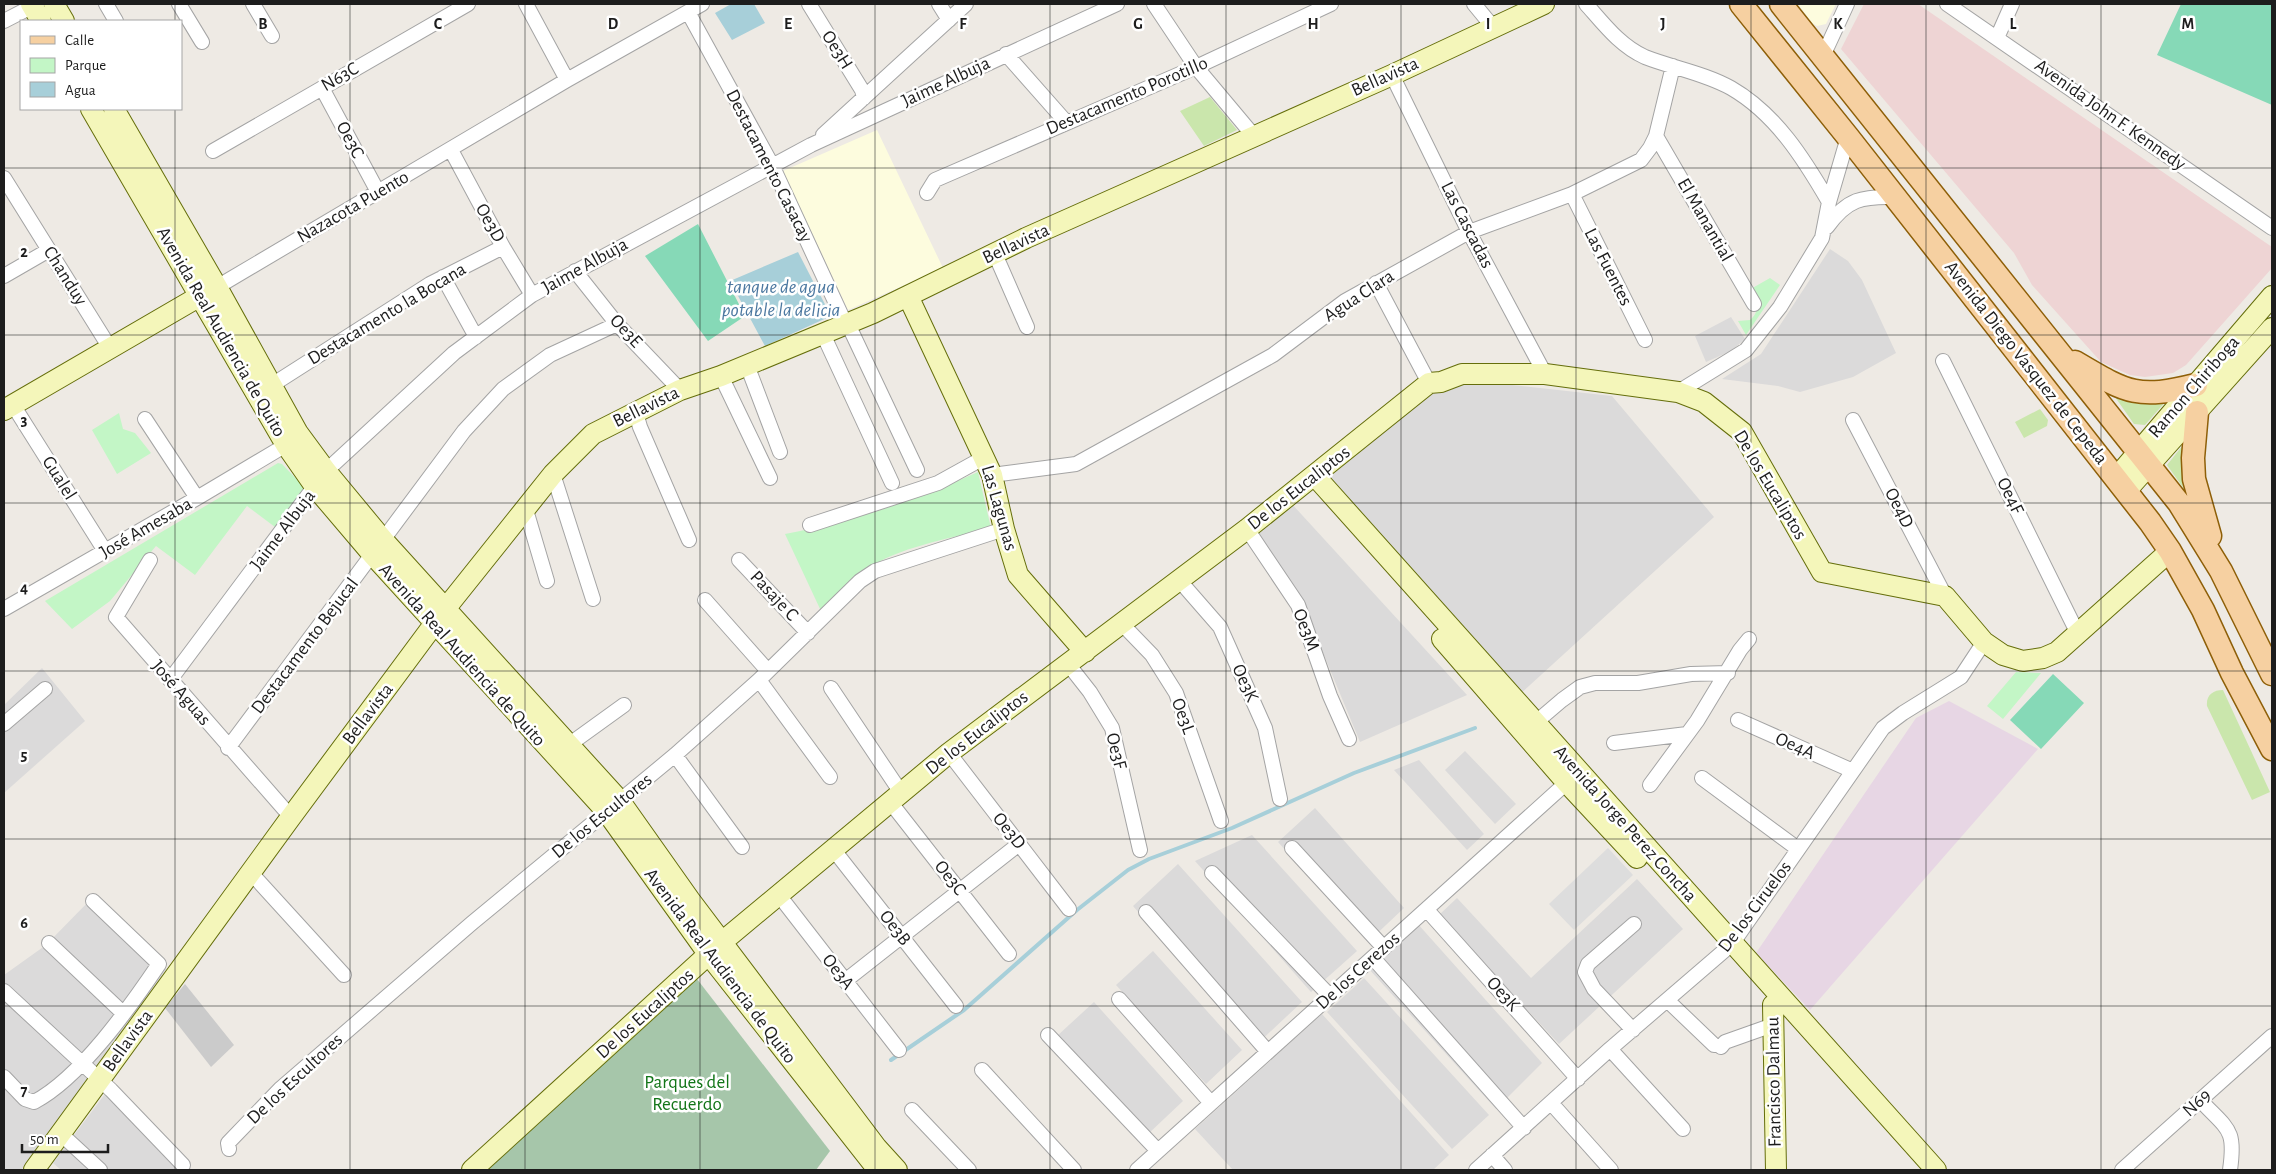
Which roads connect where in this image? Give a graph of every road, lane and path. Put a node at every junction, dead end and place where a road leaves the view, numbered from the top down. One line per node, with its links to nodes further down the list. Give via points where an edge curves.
1 (54, 4): 24 (street)
2 (106, 4): 25 (street)
3 (179, 4): 31 (street)
4 (253, 4): 29 (street)
5 (468, 4): 38 (street, N63C)
6 (526, 4): 37 (street)
7 (702, 4): 23 (street, Nazacota Puento)
8 (809, 4): 39 (street, Oe3H)
9 (939, 4): 26 (street)
10 (966, 4): 26 (street)
11 (1117, 4): 32 (street, Jaime Albuja)
12 (1154, 4): 34 (street)
13 (1331, 4): 34 (street, Destacamento Porotillo)
14 (1474, 4): 28 (street)
15 (1544, 4): 28 (street, Bellavista)
16 (1586, 4): 35 (street, via 1619,40 1644,56)
17 (1741, 4): 45 (main road, Avenida Diego Vasquez de Cepeda)
18 (1781, 4): 33 (main road, Avenida Diego Vasquez de Cepeda)
19 (1847, 4): 33 (street)
20 (1947, 4): 30 (street, Avenida John F. Kennedy)
21 (2012, 4): 30 (street)
22 (35, 9): 27 (street)
23 (688, 12): 37 (street, Nazacota Puento); 49 (street, Destacamento Casacay)
24 (63, 20)
25 (115, 20)
26 (949, 20): 39 (street)
27 (4, 21)
28 (1493, 27): 36 (street, Bellavista)
29 (272, 36)
30 (1997, 38): 56 (street, Avenida John F. Kennedy)
31 (202, 42)
32 (1006, 54): 42 (street); 46 (street, Jaime Albuja)
33 (1823, 56): 79 (main road, Avenida Diego Vasquez de Cepeda)
34 (1196, 66): 42 (street, Destacamento Porotillo); 43 (street)
35 (1673, 66): 44 (street, Agua Clara); 55 (street, via 1719,82 1746,97 1791,142)
36 (1392, 75): 43 (street, Bellavista); 58 (street, Las Cascadas)
37 (567, 80): 47 (street, Nazacota Puento)
38 (322, 88): 48 (street, N63C); 51 (street, Oe3C)
39 (864, 98): 46 (street)
40 (92, 110): 66 (street, Avenida Real Audiencia de Quito)
41 (115, 110): 66 (street, Avenida Real Audiencia de Quito)
42 (1066, 122): 52 (street, Destacamento Porotillo, via 935,180)
43 (1253, 135): 61 (street, Bellavista)
44 (1656, 136): 53 (street, Agua Clara, via 1641,160); 70 (street, El Manantial)
45 (1848, 137): 54 (main road, Avenida Diego Vasquez de Cepeda); 55 (street)
46 (811, 146): 49 (street, Jaime Albuja)
47 (451, 150): 51 (street, Nazacota Puento); 59 (street, Oe3D)
48 (213, 151)
49 (772, 165): 62 (street, Jaime Albuja); 71 (street, Destacamento Casacay)
50 (4, 178): 60 (street, Chanduy)
51 (378, 192): 66 (street, Nazacota Puento)
52 (928, 193)
53 (1572, 194): 58 (street, Agua Clara); 77 (street, Las Fuentes)
54 (1895, 197): 57 (street, via 1872,196 1854,201 1839,211); 104 (main road, Avenida Diego Vasquez de Cepeda)
55 (1829, 202): 57 (street)
56 (2272, 228)
57 (1825, 229): 88 (street, via 1818,246 1753,344 1739,356)
58 (1469, 232): 65 (street, Agua Clara); 82 (street, Las Cascadas)
59 (503, 247): 64 (street, Destacamento la Bocana); 67 (street, Oe3D)
60 (49, 250): 63 (street); 78 (street, Chanduy)
61 (995, 254): 68 (street, Bellavista); 73 (street)
62 (575, 271): 67 (street, Jaime Albuja); 72 (street, Oe3E)
63 (4, 276)
64 (443, 277): 76 (street); 85 (street, Destacamento la Bocana)
65 (1376, 283): 84 (street); 97 (street, Agua Clara, via 1345,301 1273,355 1076,464)
66 (208, 291): 78 (street, Nazacota Puento); 85 (street, Avenida Real Audiencia de Quito); 94 (street, Avenida Real Audiencia de Quito)
67 (532, 295): 76 (street, Jaime Albuja)
68 (908, 296): 71 (street, Bellavista); 97 (street, Las Lagunas)
69 (2272, 296): 86 (street, Ramon Chiriboga)
70 (1754, 304)
71 (846, 323): 74 (street, Bellavista); 98 (street, Destacamento Casacay)
72 (617, 324): 87 (street, Oe3E); 111 (street, Destacamento Bejucal, via 550,355 502,389 464,431)
73 (1026, 327)
74 (822, 332): 81 (street, Bellavista); 103 (street)
75 (2270, 334): 91 (street, Ramon Chiriboga)
76 (476, 337): 101 (street, Jaime Albuja, via 454,353)
77 (1645, 340)
78 (110, 348): 89 (street, Nazacota Puento)
79 (2061, 354): 86 (main road, via 2117,387 2141,394); 96 (main road, Avenida Diego Vasquez de Cepeda)
80 (1942, 360): 126 (street, Oe4F)
81 (747, 366): 83 (street, Bellavista); 95 (street)
82 (1545, 374): 84 (street, De los Eucaliptos, via 1462,374); 88 (street, De los Eucaliptos)
83 (721, 376): 87 (street, Bellavista); 100 (street)
84 (1429, 383): 102 (street, De los Eucaliptos)
85 (272, 385): 101 (street, Avenida Real Audiencia de Quito)
86 (2196, 385): 96 (street, Ramon Chiriboga)
87 (680, 390): 90 (street, Bellavista)
88 (1678, 392): 119 (street, De los Eucaliptos, via 1704,402 1742,432 1822,572)
89 (8, 408): 112 (street, Gualel)
90 (636, 412): 99 (street, Bellavista, via 593,434); 110 (street)
91 (2197, 412): 96 (street, Ramon Chiriboga); 116 (main road, via 2194,479)
92 (145, 419): 105 (street)
93 (1853, 420): 119 (street, Oe4D)
94 (286, 445): 101 (street, Avenida Real Audiencia de Quito); 105 (street, José Amesaba)
95 (780, 452)
96 (2145, 458): 104 (street, Ramon Chiriboga); 116 (main road, Avenida Diego Vasquez de Cepeda, via 2179,503)
97 (989, 466): 107 (street); 108 (street, Las Lagunas)
98 (917, 470)
99 (553, 474): 106 (street, Bellavista); 120 (street)
100 (770, 478)
101 (321, 479): 111 (street, Avenida Real Audiencia de Quito); 134 (street, Jaime Albuja)
102 (1311, 479): 109 (street, De los Eucaliptos); 139 (street, Avenida Jorge Perez Concha); 151 (street, Avenida Jorge Perez Concha)
103 (892, 483)
104 (2121, 484): 113 (main road, Avenida Diego Vasquez de Cepeda)
105 (197, 498): 112 (street, José Amesaba)
106 (526, 510): 118 (street); 123 (street, Bellavista)
107 (810, 525)
108 (1004, 529): 125 (street, De los Escultores, via 875,571 860,580); 129 (street, Las Lagunas, via 1018,574)
109 (1247, 529): 117 (street, De los Eucaliptos); 142 (street, Oe3M, via 1298,605)
110 (688, 540)
111 (378, 548): 123 (street, Avenida Real Audiencia de Quito); 145 (street, Destacamento Bejucal)
112 (105, 551): 122 (street, José Amesaba)
113 (2170, 551): 126 (street); 146 (main road, Avenida Diego Vasquez de Cepeda)
114 (150, 560): 134 (street, José Aguas, via 116,617)
115 (739, 560): 125 (street, Pasaje C)
116 (2220, 571): 132 (main road, Avenida Diego Vasquez de Cepeda)
117 (1179, 580): 124 (street, De los Eucaliptos); 155 (street, Oe3K, via 1220,627 1265,728)
118 (547, 581)
119 (1945, 596): 128 (street)
120 (593, 599)
121 (705, 600): 133 (street)
122 (6, 603)
123 (441, 615): 144 (street, Avenida Real Audiencia de Quito); 156 (street, Avenida Real Audiencia de Quito, via 500,698); 157 (street, Bellavista)
124 (1122, 624): 129 (street, De los Eucaliptos); 158 (street, Oe3L, via 1152,655 1176,694)
125 (808, 632): 133 (street, De los Escultores)
126 (2078, 632): 128 (street, via 2057,652 2023,661 2003,655)
127 (1749, 639): 131 (street)
128 (1984, 642): 149 (street, De los Ciruelos, via 1961,677 1883,728)
129 (1085, 652): 130 (street, De los Eucaliptos)
130 (1068, 664): 147 (street, De los Eucaliptos); 164 (street, Oe3F, via 1112,728)
131 (1728, 673): 139 (street, via 1580,687); 141 (street)
132 (2272, 674)
133 (763, 676): 148 (street, De los Escultores); 150 (street)
134 (170, 680): 145 (street, José Aguas)
135 (831, 688): 154 (street, Oe3C)
136 (45, 689): 140 (street)
137 (624, 705): 144 (street)
138 (1738, 720): 149 (street, Oe4A)
139 (1535, 723): 151 (street, Avenida Jorge Perez Concha)
140 (4, 724)
141 (1687, 734): 143 (street); 153 (street)
142 (1349, 740)
143 (1614, 743)
144 (570, 744): 156 (street, Avenida Real Audiencia de Quito)
145 (228, 748): 157 (street, José Aguas)
146 (2272, 749)
147 (949, 753): 154 (street, De los Eucaliptos); 159 (street, Oe3D)
148 (675, 755): 156 (street, De los Escultores); 160 (street)
149 (1853, 772): 163 (street, De los Ciruelos)
150 (830, 777)
151 (1573, 777): 171 (street, De los Cerezos); 176 (street, Avenida Jorge Perez Concha)
152 (1702, 778): 163 (street)
153 (1650, 785)
154 (897, 798): 162 (street, De los Eucaliptos); 167 (street, Oe3C)
155 (1280, 800)
156 (613, 806): 178 (street, Avenida Real Audiencia de Quito); 209 (street, De los Escultores, via 280,1089 228,1143)
157 (291, 817): 165 (street, Bellavista)
158 (1221, 821)
159 (1019, 844): 167 (street); 170 (street, Oe3D)
160 (742, 847)
161 (1292, 848): 177 (street)
162 (833, 849): 168 (street, De los Eucaliptos); 174 (street, Oe3B)
163 (1798, 849): 176 (street, De los Ciruelos)
164 (1140, 850)
165 (251, 873): 181 (street); 201 (street, Bellavista)
166 (1212, 873): 184 (street)
167 (960, 891): 174 (street); 179 (street, Oe3C)
168 (778, 894): 178 (street, De los Eucaliptos); 182 (street, Oe3A)
169 (92, 900): 189 (street, via 159,964)
170 (1069, 909)
171 (1427, 910): 177 (street, De los Cerezos); 200 (street, Oe3K)
172 (1146, 912): 196 (street)
173 (1634, 924): 191 (street, via 1588,964 1585,972 1594,989)
174 (902, 937): 182 (street); 188 (street, Oe3B)
175 (49, 943): 189 (street)
176 (1728, 947): 186 (street, De los Ciruelos); 187 (street, Avenida Jorge Perez Concha)
177 (1384, 948): 180 (street, De los Cerezos)
178 (715, 949): 215 (street, De los Eucaliptos); 216 (street, Avenida Real Audiencia de Quito); 217 (street, Avenida Real Audiencia de Quito)
179 (1009, 954)
180 (1374, 959): 184 (street, De los Cerezos); 206 (street)
181 (344, 974)
182 (845, 981): 195 (street, Oe3A)
183 (4, 991): 197 (street)
184 (1330, 996): 196 (street, De los Cerezos)
185 (1119, 999): 203 (street)
186 (1667, 1000): 190 (street, via 1718,1046); 191 (street, De los Ciruelos)
187 (1777, 1002): 190 (street, Francisco Dalmau); 225 (street, Avenida Jorge Perez Concha); 226 (street, Avenida Jorge Perez Concha)
188 (956, 1006)
189 (123, 1014): 197 (street)
190 (1774, 1025): 224 (street, Francisco Dalmau)
191 (1633, 1030): 194 (street, De los Ciruelos)
192 (1048, 1035): 210 (street)
193 (2272, 1036): 202 (street, N69)
194 (1610, 1049): 200 (street, De los Ciruelos); 207 (street)
195 (899, 1050)
196 (1268, 1052): 203 (street, De los Cerezos)
197 (80, 1064): 199 (street, via 34,1102 25,1099); 201 (street)
198 (982, 1070): 219 (street)
199 (4, 1077)
200 (1578, 1079): 204 (street, De los Ciruelos)
201 (99, 1080): 208 (street, Bellavista); 212 (street)
202 (2200, 1100): 227 (street, N69); 228 (street, via 2229,1132 2233,1148)
203 (1211, 1104): 210 (street, De los Cerezos)
204 (1552, 1104): 206 (street, De los Ciruelos); 223 (street)
205 (912, 1110): 218 (street)
206 (1524, 1128): 211 (street, De los Ciruelos)
207 (1683, 1129)
208 (60, 1134): 213 (street, Bellavista); 214 (street)
209 (228, 1149)
210 (1158, 1151): 220 (street, De los Cerezos)
211 (1492, 1155): 221 (street, De los Ciruelos); 222 (street)
212 (183, 1165)
213 (34, 1170)
214 (100, 1170)
215 (472, 1170)
216 (878, 1170)
217 (897, 1170)
218 (969, 1170)
219 (1074, 1170)
220 (1137, 1170)
221 (1476, 1170)
222 (1505, 1170)
223 (1611, 1170)
224 (1776, 1170)
225 (1921, 1170)
226 (1936, 1170)
227 (2122, 1170)
228 (2230, 1170)

